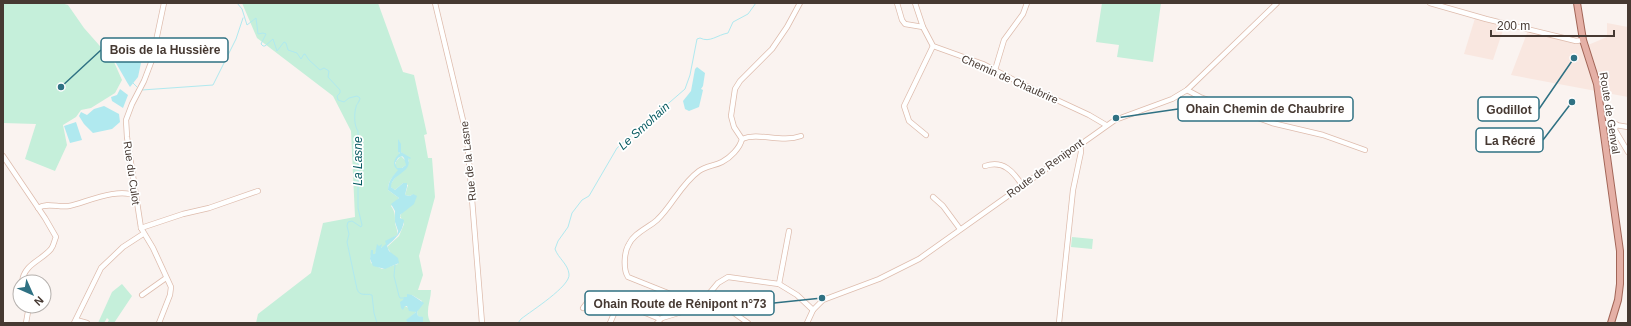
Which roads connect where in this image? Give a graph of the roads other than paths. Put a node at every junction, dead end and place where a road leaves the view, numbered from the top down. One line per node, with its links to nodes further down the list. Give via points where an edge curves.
1 (164, 3): 29 (street, Rue du Culot, via 152,60 126,120)
2 (435, 3): 49 (street, Rue de la Lasne, via 468,137)
3 (800, 3): 21 (street, via 772,49 735,88 732,122)
4 (897, 3): 10 (street, via 905,24)
5 (914, 3): 10 (street)
6 (1028, 3): 13 (street, via 1004,40)
7 (1277, 3): 14 (street, Route de Renipont)
8 (1430, 3): 11 (street, via 1576,42)
9 (1577, 3): 11 (main road, Route de Genval)
10 (922, 27): 12 (street)
11 (1583, 40): 15 (main road, Route de Genval, via 1597,84)
12 (932, 46): 13 (street, Chemin de Chaubrire); 19 (street, via 904,106 909,120)
13 (995, 70): 17 (street, Chemin de Chaubrire)
14 (1187, 90): 17 (street, Route de Renipont, via 1172,99); 23 (street, via 1272,123 1323,135)
15 (1603, 123): 16 (street); 54 (main road, Route de Genval, via 1621,268 1618,300)
16 (1616, 124): 18 (street); 24 (street, via 1615,130)
17 (1106, 125): 22 (street, Route de Renipont)
18 (1628, 127)
19 (926, 135)
20 (801, 136): 21 (street, via 785,139)
21 (742, 139): 42 (street, via 740,146 725,160 694,175 659,218 635,236 627,247 625,267 628,277)
22 (1080, 144): 27 (street, Route de Renipont); 53 (street)
23 (1365, 150)
24 (1628, 152)
25 (3, 156): 31 (street)
26 (985, 166): 27 (street, via 1004,165)
27 (1022, 185): 33 (street, Route de Renipont)
28 (258, 191): 32 (street)
29 (136, 196): 31 (street, via 125,193 93,198 67,206 49,205); 32 (street, Rue du Culot)
30 (933, 197): 33 (street)
31 (38, 208): 36 (street, via 56,237 50,250 37,259)
32 (141, 228): 35 (street, Rue du Culot)
33 (960, 229): 44 (street, Route de Renipont, via 909,265 831,296)
34 (789, 231): 38 (street)
35 (143, 234): 37 (street, Rue du Culot, via 153,248); 45 (street, via 123,246 101,268)
36 (25, 274)
37 (166, 278): 40 (street); 48 (street, Rue du Culot, via 171,287 170,295)
38 (779, 284): 39 (street, via 728,277 718,283); 44 (street, via 797,294)
39 (709, 294): 42 (street); 51 (street)
40 (142, 295)
41 (619, 302): 43 (street, via 599,295 589,300); 46 (street); 50 (street)
42 (698, 307): 46 (street)
43 (583, 308)
44 (813, 310): 52 (street, Route de Renipont)
45 (75, 321): 47 (street)
46 (659, 321)
47 (87, 323)
48 (159, 323)
49 (482, 323)
50 (610, 323)
51 (748, 323)
52 (807, 323)
53 (1059, 323)
54 (1611, 323)

